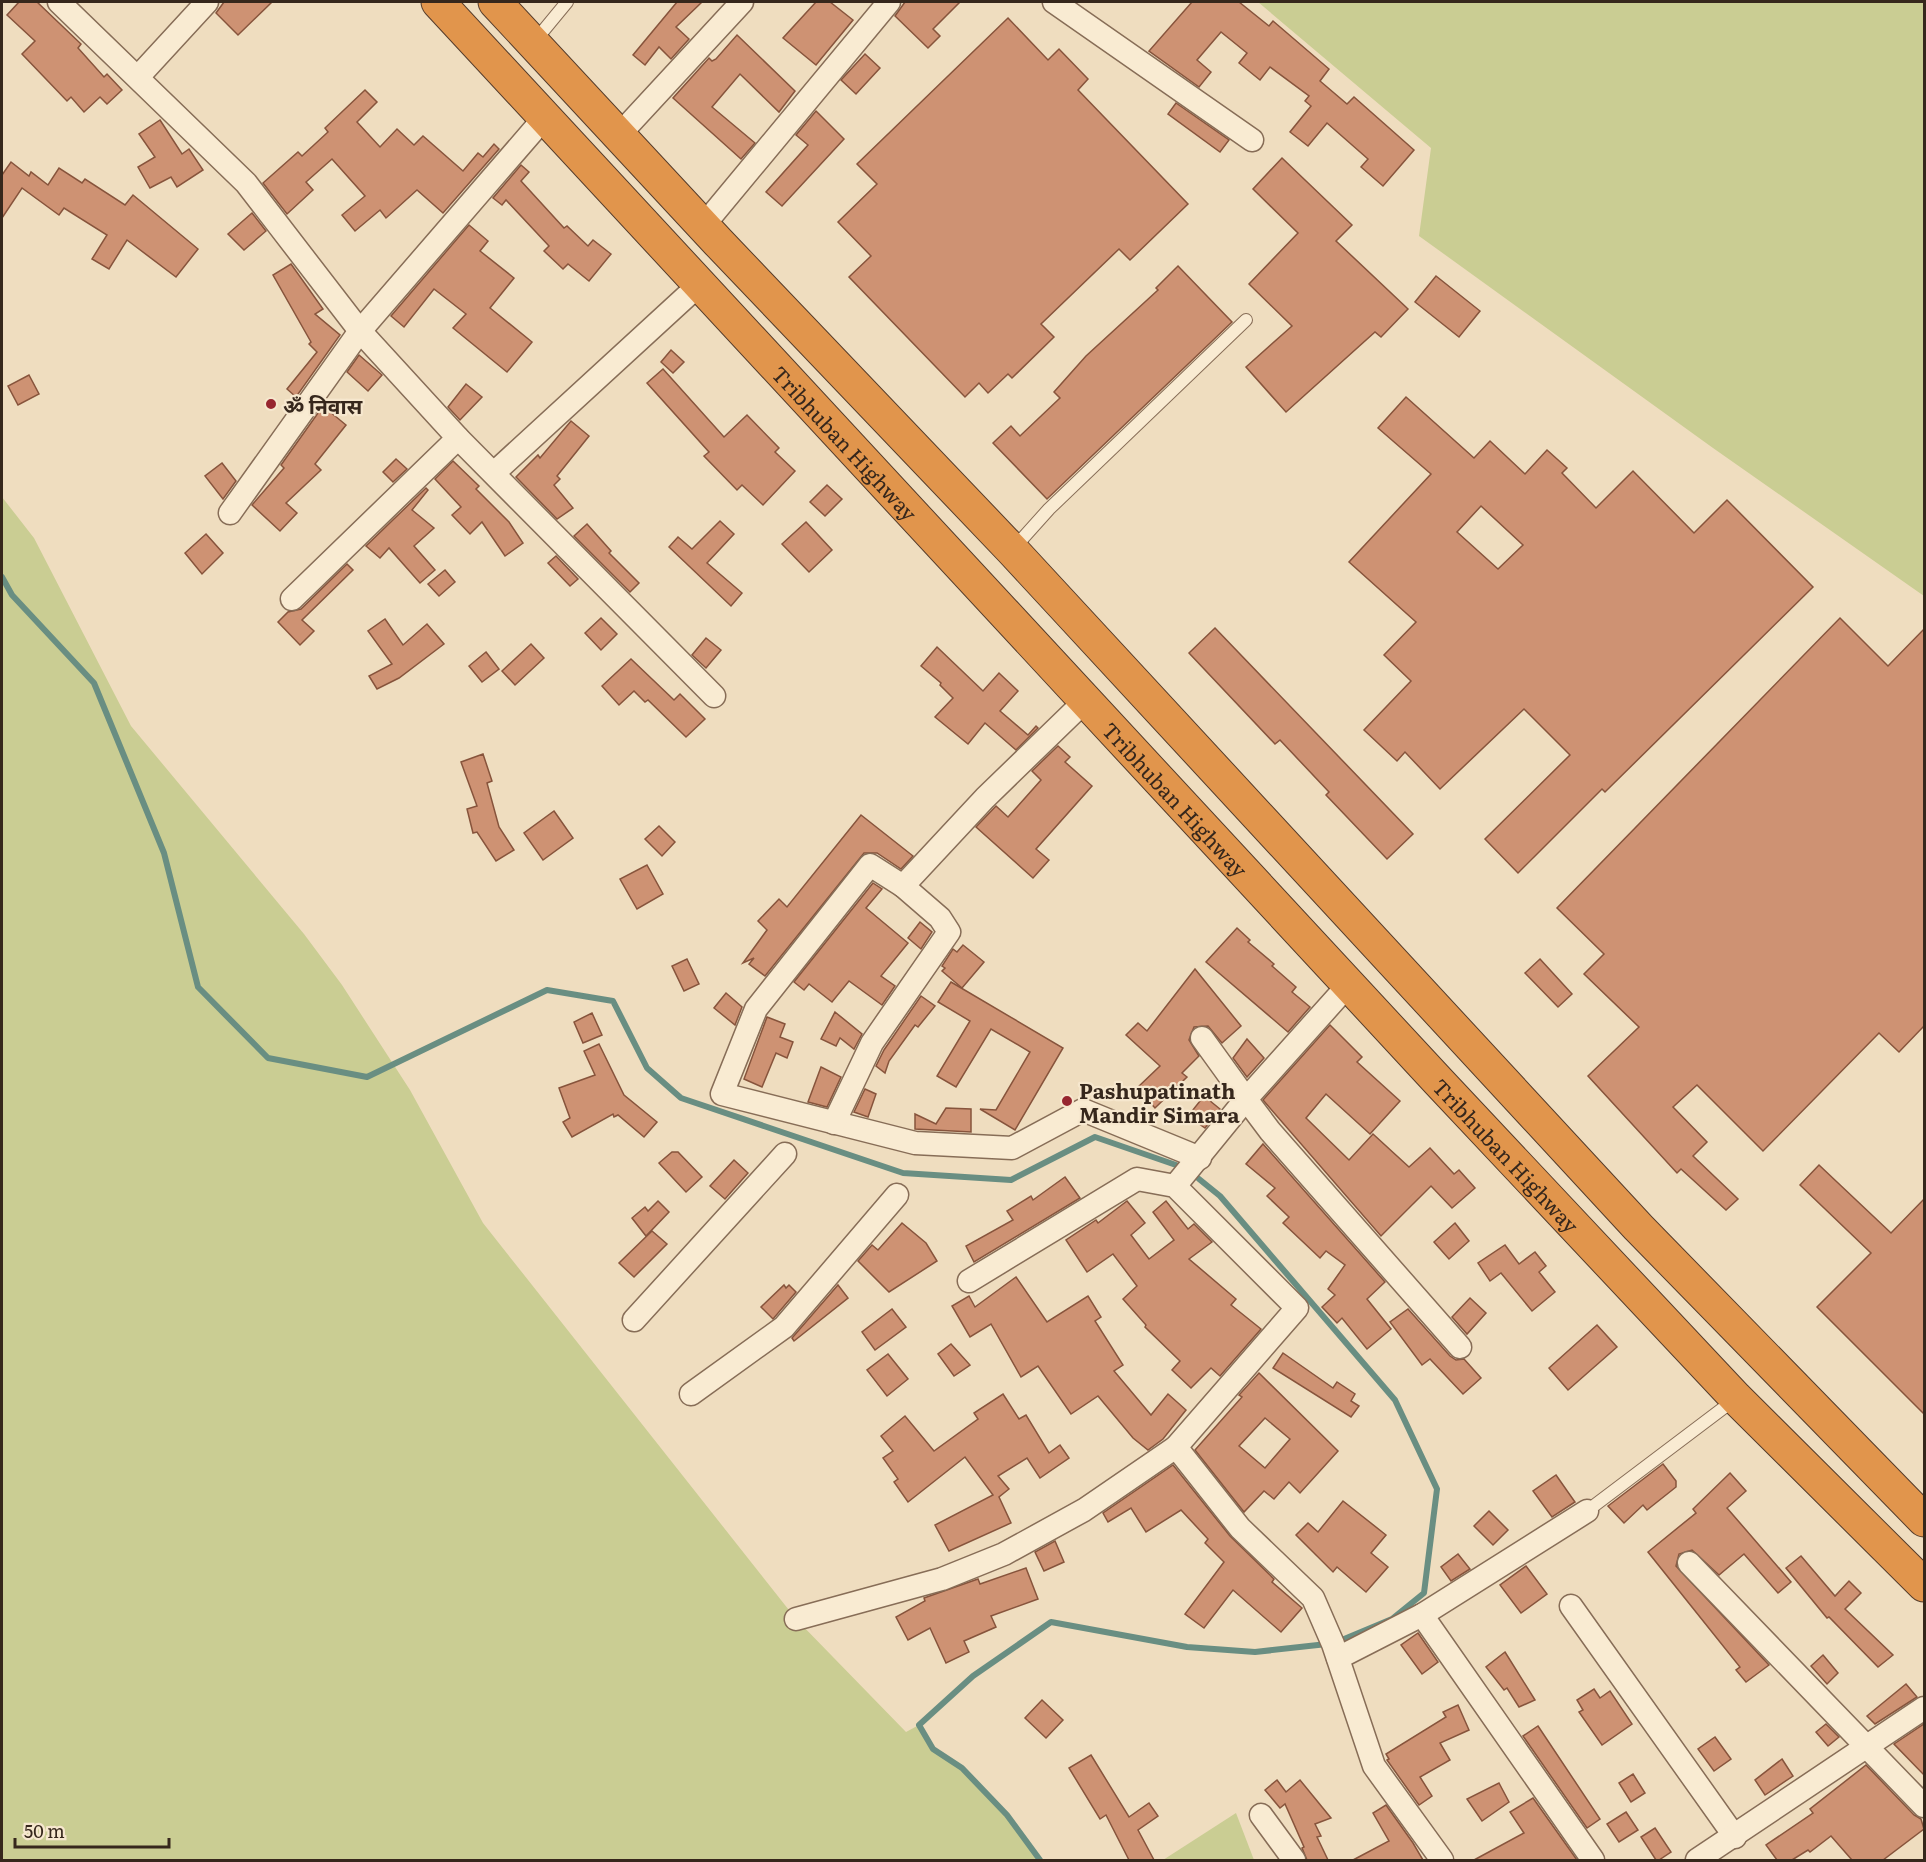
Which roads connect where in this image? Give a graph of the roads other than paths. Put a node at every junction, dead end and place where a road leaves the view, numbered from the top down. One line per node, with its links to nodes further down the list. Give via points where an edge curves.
1 (207, 2): 10 (street)
2 (438, 2): 11 (highway, Tribhuban Highway)
3 (495, 2): 9 (highway, Tribhuban Highway)
4 (567, 2): 9 (lane)
5 (742, 2): 12 (street)
6 (889, 2): 14 (street)
7 (1054, 2): 13 (street)
8 (74, 6): 10 (street)
9 (533, 43): 12 (highway, Tribhuban Highway)
10 (138, 77): 18 (street, via 246,183)
11 (544, 117): 15 (highway, Tribhuban Highway); 18 (street)
12 (619, 135): 14 (highway, Tribhuban Highway)
13 (1252, 140)
14 (703, 226): 16 (highway, Tribhuban Highway)
15 (701, 283): 19 (highway, Tribhuban Highway); 21 (street)
16 (772, 300): 19 (highway); 23 (highway, Tribhuban Highway)
17 (1246, 320): 23 (lane, via 1049,509)
18 (360, 331): 20 (street); 22 (street)
19 (744, 332): 26 (highway, Tribhuban Highway)
20 (458, 438): 21 (street); 24 (street)
21 (494, 473): 25 (street)
22 (230, 513)
23 (1012, 550): 43 (highway, Tribhuban Highway, via 1638,1227)
24 (292, 599)
25 (714, 696)
26 (1086, 700): 27 (street, via 985,798); 28 (highway, Tribhuban Highway)
27 (903, 886): 31 (street, via 940,918 949,932 872,1043); 31 (street, via 870,865 756,1009 722,1094)
28 (1349, 984): 30 (street); 40 (highway, Tribhuban Highway)
29 (1202, 1038): 30 (street)
30 (1246, 1099): 33 (street); 38 (street)
31 (834, 1123): 33 (street, via 915,1143 1012,1148 1083,1110)
32 (785, 1154): 37 (street)
33 (1200, 1158): 34 (street)
34 (1175, 1186): 36 (street, via 1137,1179); 41 (street, via 1297,1308)
35 (897, 1195): 39 (street, via 784,1328)
36 (969, 1281)
37 (634, 1320)
38 (1460, 1347)
39 (691, 1394)
40 (1736, 1398): 42 (lane); 45 (highway, Tribhuban Highway)
41 (1176, 1447): 48 (street, via 1084,1510 1004,1554 942,1579); 49 (street, via 1240,1528 1313,1598)
42 (1587, 1511): 47 (street)
43 (1924, 1520)
44 (1689, 1563): 51 (street)
45 (1924, 1585)
46 (1571, 1606): 54 (street)
47 (1422, 1615): 49 (street); 57 (street)
48 (796, 1619)
49 (1338, 1658): 56 (street, via 1374,1766)
50 (1924, 1708): 51 (street)
51 (1868, 1747): 52 (street); 54 (street)
52 (1924, 1806)
53 (1260, 1815): 55 (street)
54 (1735, 1837): 58 (street)
55 (1294, 1860)
56 (1442, 1860)
57 (1593, 1860)
58 (1697, 1860)

